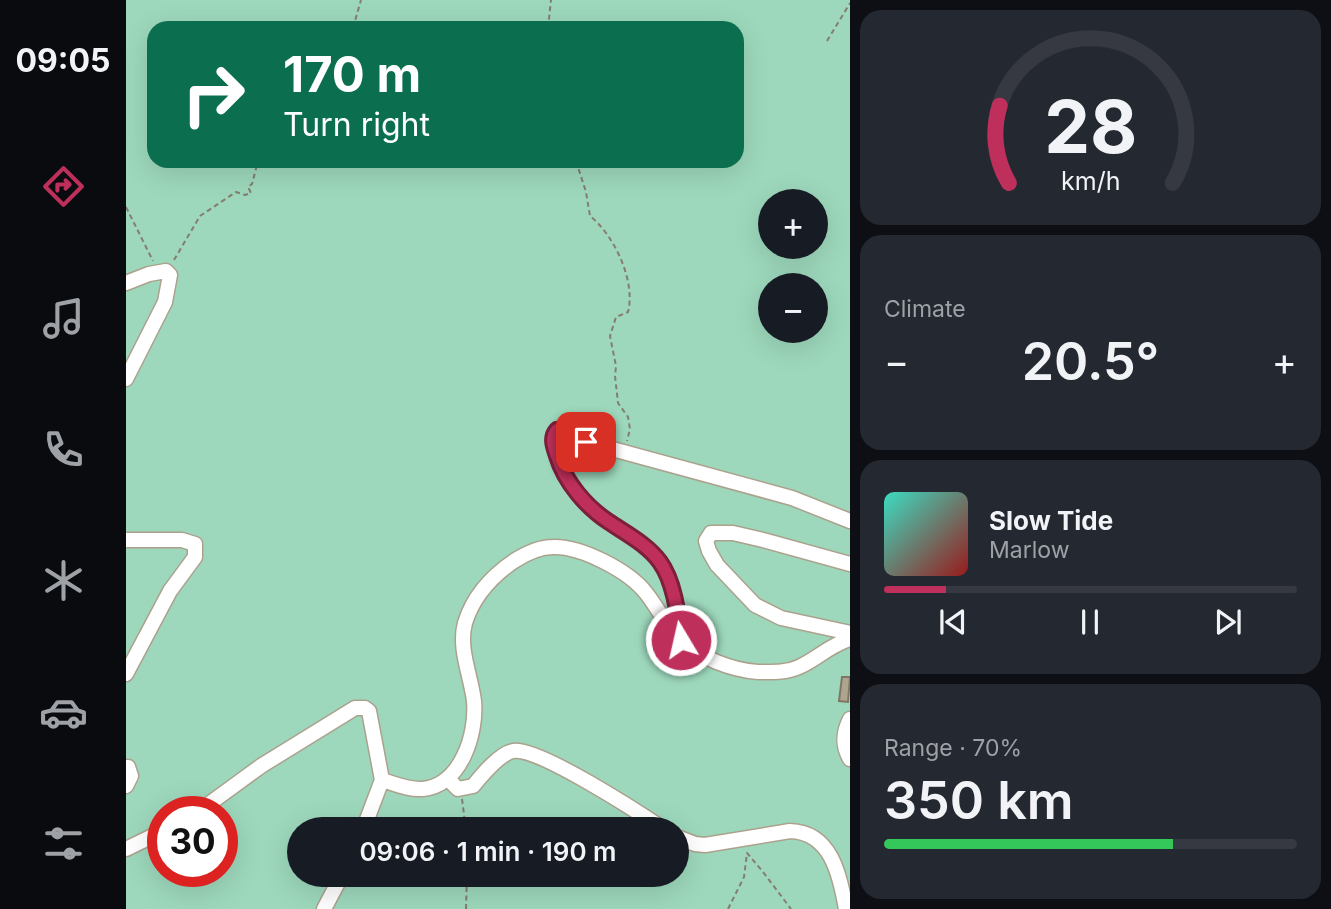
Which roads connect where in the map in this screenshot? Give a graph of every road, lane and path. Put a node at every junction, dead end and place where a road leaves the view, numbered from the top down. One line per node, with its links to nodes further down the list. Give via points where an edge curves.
1 (361, 0): 4 (path)
2 (551, 0): 5 (path)
3 (850, 3): 6 (path)
4 (355, 21)
5 (549, 21)
6 (827, 41)
7 (256, 168): 10 (path, via 248,187 251,194 236,192 200,216)
8 (578, 168): 13 (path, via 590,216 618,253 632,297 628,312 616,317 610,337 618,403 630,429)
9 (126, 207): 10 (path, via 152,261)
10 (167, 266): 11 (street); 12 (street, via 165,302)
11 (126, 284)
12 (126, 379)
13 (624, 452): 14 (street, via 792,498); 19 (street, via 562,431 554,435 561,470 578,493 662,565 674,598)
14 (850, 521)
15 (126, 540): 20 (street, via 195,544 195,557 170,591)
16 (850, 564): 17 (street, via 733,533 711,533 706,541 717,565 755,606 781,618)
17 (850, 633)
18 (850, 639): 19 (street, via 797,668 773,672 720,663)
19 (681, 640): 24 (street, via 645,590 603,561 576,550 550,547 514,561 482,590 465,624 474,717 464,753)
20 (126, 674)
21 (850, 719): 22 (street, via 844,735)
22 (850, 759)
23 (126, 767): 26 (street, via 131,776)
24 (448, 779): 25 (street, via 419,789); 27 (street)
25 (382, 780): 28 (street, via 369,711 355,708); 29 (street)
26 (126, 786)
27 (461, 789): 30 (path); 31 (street, via 473,786 507,754 524,750)
28 (219, 796)
29 (368, 817)
30 (464, 817)
31 (643, 817)
32 (147, 839): 34 (street)
33 (689, 842): 41 (street, via 705,845 790,831 814,836 830,853)
34 (126, 849)
35 (336, 887): 37 (street)
36 (467, 887): 38 (path)
37 (324, 909)
38 (466, 909)
39 (728, 909): 40 (path, via 744,877 747,853)
40 (791, 909)
41 (846, 909)

